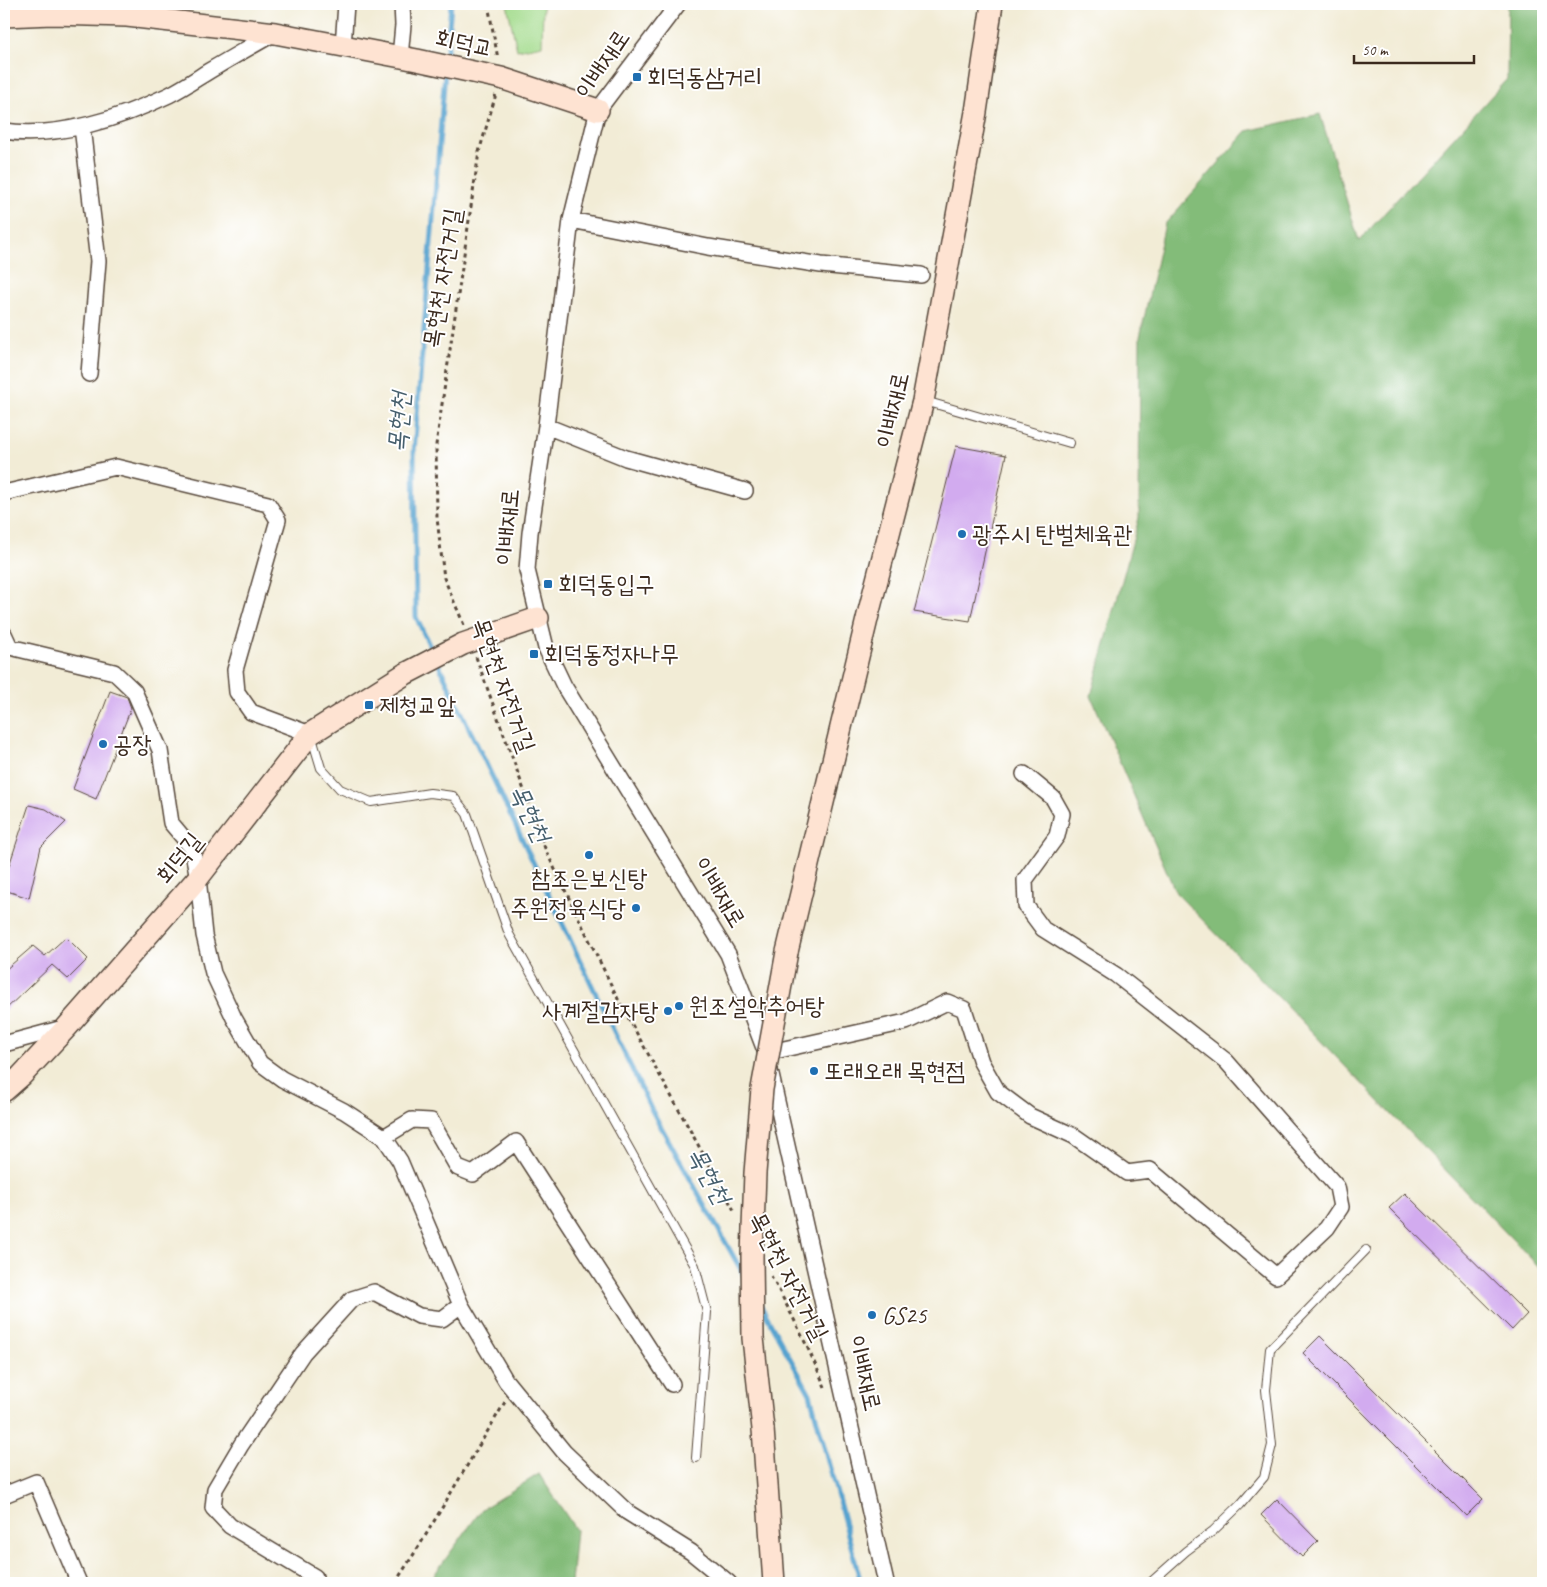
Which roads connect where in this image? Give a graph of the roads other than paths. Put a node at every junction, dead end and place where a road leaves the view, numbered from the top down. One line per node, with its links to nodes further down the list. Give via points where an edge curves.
1 (346, 4): 8 (street)
2 (402, 4): 9 (street)
3 (678, 4): 10 (street, 이배재로)
4 (992, 4): 16 (main road, 이배재로, via 976,112)
5 (133, 10): 6 (main road, 회덕교); 7 (main road, 회덕교)
6 (9, 11)
7 (275, 33): 8 (main road, 회덕교); 11 (street, via 170,95)
8 (343, 46): 9 (main road, 회덕교)
9 (408, 58): 10 (main road, 회덕교, via 501,78)
10 (598, 110): 13 (street, 이배재로)
11 (82, 127): 12 (street, via 22,134); 15 (street, via 98,261)
12 (4, 131)
13 (571, 220): 14 (street, via 822,265); 17 (street, 이배재로)
14 (921, 275)
15 (89, 374)
16 (923, 401): 18 (lane); 39 (main road, 이배재로, bridge, via 787,952 762,1089 755,1172 753,1338)
17 (546, 426): 19 (street, via 626,458); 21 (street, 이배재로, via 527,570)
18 (1070, 443)
19 (745, 491)
20 (4, 493): 23 (street, via 116,467 268,504 278,520 235,670 236,692 251,712)
21 (538, 618): 23 (main road, 회덕길, via 467,643 405,674); 28 (street, 이배재로, via 546,648 564,686 728,954)
22 (4, 634): 25 (street, via 10,647 114,672 134,691 160,750 171,823 192,848)
23 (310, 734): 25 (main road, 회덕길); 34 (lane, via 321,768 340,789 371,802 430,793 453,796 468,814 509,934 695,1266 707,1312)
24 (1024, 774): 28 (street, via 1053,798 1062,814 1057,836 1025,880 1026,906 1042,929 1116,975 1226,1060 1337,1187 1341,1206 1327,1228 1276,1276 1150,1170 1127,1173 1074,1136 1030,1116 998,1092 981,1062 964,1009 947,1002 906,1022)
25 (198, 878): 26 (main road, 회덕길); 30 (street, via 204,934 213,973 260,1063)
26 (67, 1027): 27 (street); 29 (main road, 회덕길)
27 (4, 1044)
28 (766, 1053): 40 (street, 이배재로)
29 (4, 1091)
30 (384, 1137): 32 (street, via 400,1161); 33 (street, via 412,1120 432,1121 458,1168 473,1174 516,1142)
31 (1366, 1250): 41 (lane, via 1270,1349 1266,1390 1272,1445 1264,1477 1213,1531)
32 (461, 1304): 36 (street, via 442,1319 419,1316 374,1292 352,1300 302,1353 215,1489 213,1508 230,1526); 38 (street, via 506,1381 564,1452 628,1512 691,1552)
33 (672, 1384)
34 (696, 1458)
35 (4, 1495): 37 (street, via 36,1482)
36 (315, 1577)
37 (79, 1583)
38 (728, 1583)
39 (774, 1583)
40 (886, 1583)
41 (1150, 1583)

